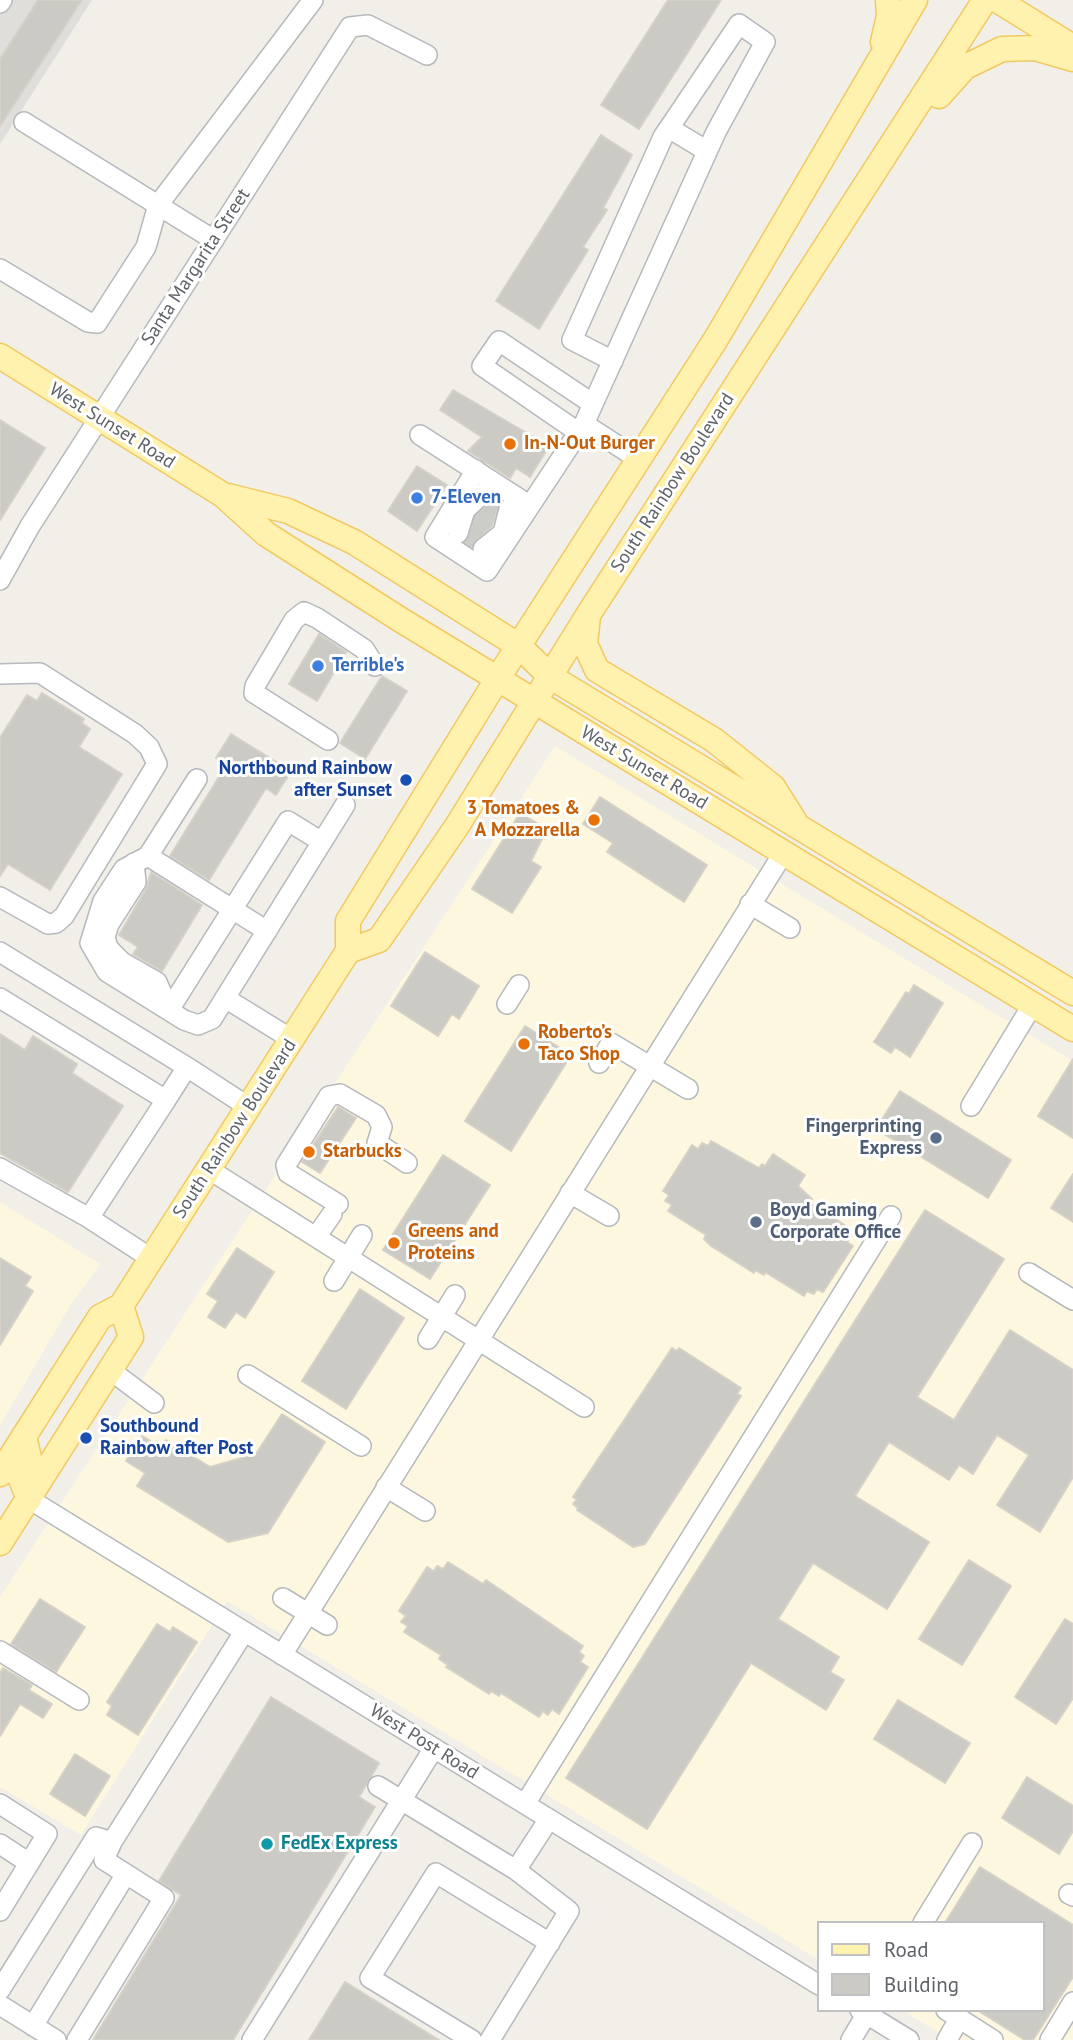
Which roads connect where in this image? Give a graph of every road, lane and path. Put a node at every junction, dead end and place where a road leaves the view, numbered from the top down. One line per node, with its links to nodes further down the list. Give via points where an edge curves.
1 (313, 0): 13 (street)
2 (888, 0): 9 (main road, via 887,31)
3 (915, 0): 9 (main road, South Rainbow Boulevard)
4 (985, 0): 14 (main road, South Rainbow Boulevard)
5 (997, 0): 6 (main road)
6 (1073, 47)
7 (427, 55): 15 (street, Santa Margarita Street, via 368,25 349,27)
8 (1073, 59): 14 (main road, via 1018,47 965,66 934,102 878,188)
9 (872, 69): 23 (main road, South Rainbow Boulevard, via 748,285)
10 (24, 122): 13 (street)
11 (669, 128): 12 (street); 12 (street, via 739,24 765,42); 18 (street, via 572,340)
12 (707, 151): 18 (street)
13 (158, 205): 15 (street); 16 (street, via 146,247 97,323 88,322)
14 (830, 238): 34 (main road, South Rainbow Boulevard)
15 (214, 240): 20 (street, Santa Margarita Street)
16 (0, 269)
17 (0, 356): 20 (main road, West Sunset Road)
18 (613, 361): 19 (street)
19 (593, 404): 21 (street); 21 (street, via 499,341 482,366)
20 (99, 418): 26 (main road, West Sunset Road); 33 (street, Santa Margarita Street)
21 (581, 428): 23 (street); 27 (street)
22 (420, 435): 24 (street)
23 (640, 460): 35 (main road, South Rainbow Boulevard)
24 (476, 470): 27 (street); 28 (street)
25 (483, 493): 28 (street)
26 (223, 495): 35 (main road, West Sunset Road, via 288,511 354,542); 39 (main road, West Sunset Road, via 266,534)
27 (529, 505): 31 (street)
28 (465, 509): 30 (street); 31 (street, via 435,537 487,570)
29 (509, 509): 31 (street)
30 (458, 533)
31 (502, 533): 32 (street)
32 (483, 549)
33 (0, 579)
34 (588, 615): 38 (main road, South Rainbow Boulevard); 44 (main road, via 585,644 597,670 713,740 773,787)
35 (519, 646): 38 (main road, West Sunset Road); 39 (main road, South Rainbow Boulevard)
36 (370, 657): 41 (street, via 304,612 294,620 255,686 254,693)
37 (0, 674): 48 (street, via 40,673 135,734 158,764 56,923 48,924)
38 (551, 677): 40 (main road, South Rainbow Boulevard); 44 (main road, West Sunset Road)
39 (498, 678): 40 (main road, West Sunset Road); 53 (main road, South Rainbow Boulevard, via 348,921)
40 (535, 702): 46 (main road, West Sunset Road); 53 (main road, South Rainbow Boulevard, via 379,940)
41 (328, 740)
42 (197, 779): 47 (street)
43 (345, 805): 45 (street)
44 (799, 828): 46 (main road); 55 (main road, West Sunset Road)
45 (322, 842): 50 (street, via 288,821); 52 (street)
46 (784, 852): 49 (street); 61 (main road, West Sunset Road)
47 (141, 860): 50 (street); 62 (street, via 124,869 103,901 90,943 107,972)
48 (0, 897)
49 (750, 904): 51 (street); 66 (street)
50 (232, 909): 52 (street); 62 (street)
51 (790, 928)
52 (267, 931): 59 (street)
53 (348, 951): 64 (main road, South Rainbow Boulevard)
54 (1, 952): 67 (street)
55 (1049, 978): 57 (main road, West Sunset Road); 61 (main road)
56 (519, 985): 60 (street)
57 (1073, 993)
58 (0, 998): 69 (street)
59 (225, 998): 62 (street, via 212,1018 198,1026); 64 (street)
60 (507, 1004)
61 (1033, 1004): 63 (main road, West Sunset Road); 70 (street)
62 (169, 1010)
63 (1073, 1029)
64 (293, 1040): 71 (main road, South Rainbow Boulevard)
65 (599, 1063): 66 (street, via 611,1043)
66 (649, 1066): 68 (street); 75 (street)
67 (187, 1067): 69 (street); 71 (street)
68 (688, 1089)
69 (166, 1100): 78 (street)
70 (971, 1106)
71 (250, 1108): 74 (main road, South Rainbow Boulevard)
72 (407, 1163): 80 (street, via 377,1143 382,1127 376,1115 341,1094 329,1096 286,1165 288,1173 335,1209)
73 (0, 1168): 78 (street)
74 (209, 1170): 80 (street); 82 (main road, South Rainbow Boulevard)
75 (570, 1194): 76 (street); 90 (street)
76 (609, 1216)
77 (891, 1216): 113 (street)
78 (89, 1218): 82 (street)
79 (362, 1236): 81 (street)
80 (316, 1237): 81 (street)
81 (349, 1257): 84 (street); 88 (street)
82 (152, 1259): 87 (main road, South Rainbow Boulevard)
83 (1029, 1273): 86 (street)
84 (334, 1281)
85 (455, 1295): 88 (street)
86 (1073, 1300)
87 (121, 1306): 91 (main road, via 131,1337); 95 (main road, South Rainbow Boulevard, via 100,1317)
88 (442, 1317): 89 (street); 90 (street)
89 (428, 1339)
90 (478, 1340): 94 (street); 98 (street)
91 (110, 1370): 93 (street); 99 (main road)
92 (248, 1375): 96 (street)
93 (154, 1403)
94 (584, 1407)
95 (24, 1435): 97 (main road, South Rainbow Boulevard); 99 (main road, via 29,1458 20,1477)
96 (361, 1446)
97 (0, 1474)
98 (386, 1487): 100 (street); 103 (street)
99 (29, 1499): 101 (main road); 105 (street, West Post Road)
100 (425, 1511)
101 (0, 1543)
102 (283, 1598): 103 (street)
103 (307, 1613): 104 (street); 107 (street)
104 (327, 1625)
105 (244, 1632): 107 (street, West Post Road); 115 (street)
106 (0, 1650): 108 (street)
107 (282, 1655): 109 (street, West Post Road)
108 (79, 1700)
109 (434, 1748): 111 (street); 113 (street, West Post Road)
110 (378, 1786): 111 (street)
111 (402, 1800): 119 (street); 133 (street)
112 (0, 1804): 118 (street, via 47,1834)
113 (525, 1804): 114 (street, West Post Road)
114 (549, 1819): 119 (street); 124 (street, West Post Road)
115 (113, 1842): 120 (street, via 104,1860); 125 (street, via 96,1837)
116 (972, 1843): 122 (street)
117 (0, 1844): 118 (street)
118 (29, 1863): 121 (street)
119 (516, 1870): 123 (street, via 569,1911)
120 (126, 1874): 130 (street); 132 (street, via 164,1898)
121 (0, 1911)
122 (924, 1921)
123 (550, 1942): 134 (street, via 436,1873 370,1978); 135 (street)
124 (818, 1984)
125 (0, 1990)
126 (1073, 2002): 140 (street)
127 (0, 2005): 130 (street)
128 (865, 2012): 136 (street); 137 (street)
129 (953, 2015): 138 (street); 139 (street)
130 (33, 2026): 131 (street)
131 (55, 2040)
132 (77, 2040)
133 (252, 2040)
134 (472, 2040)
135 (490, 2040)
136 (851, 2040)
137 (909, 2040)
138 (947, 2040)
139 (993, 2040)
140 (1050, 2040)

